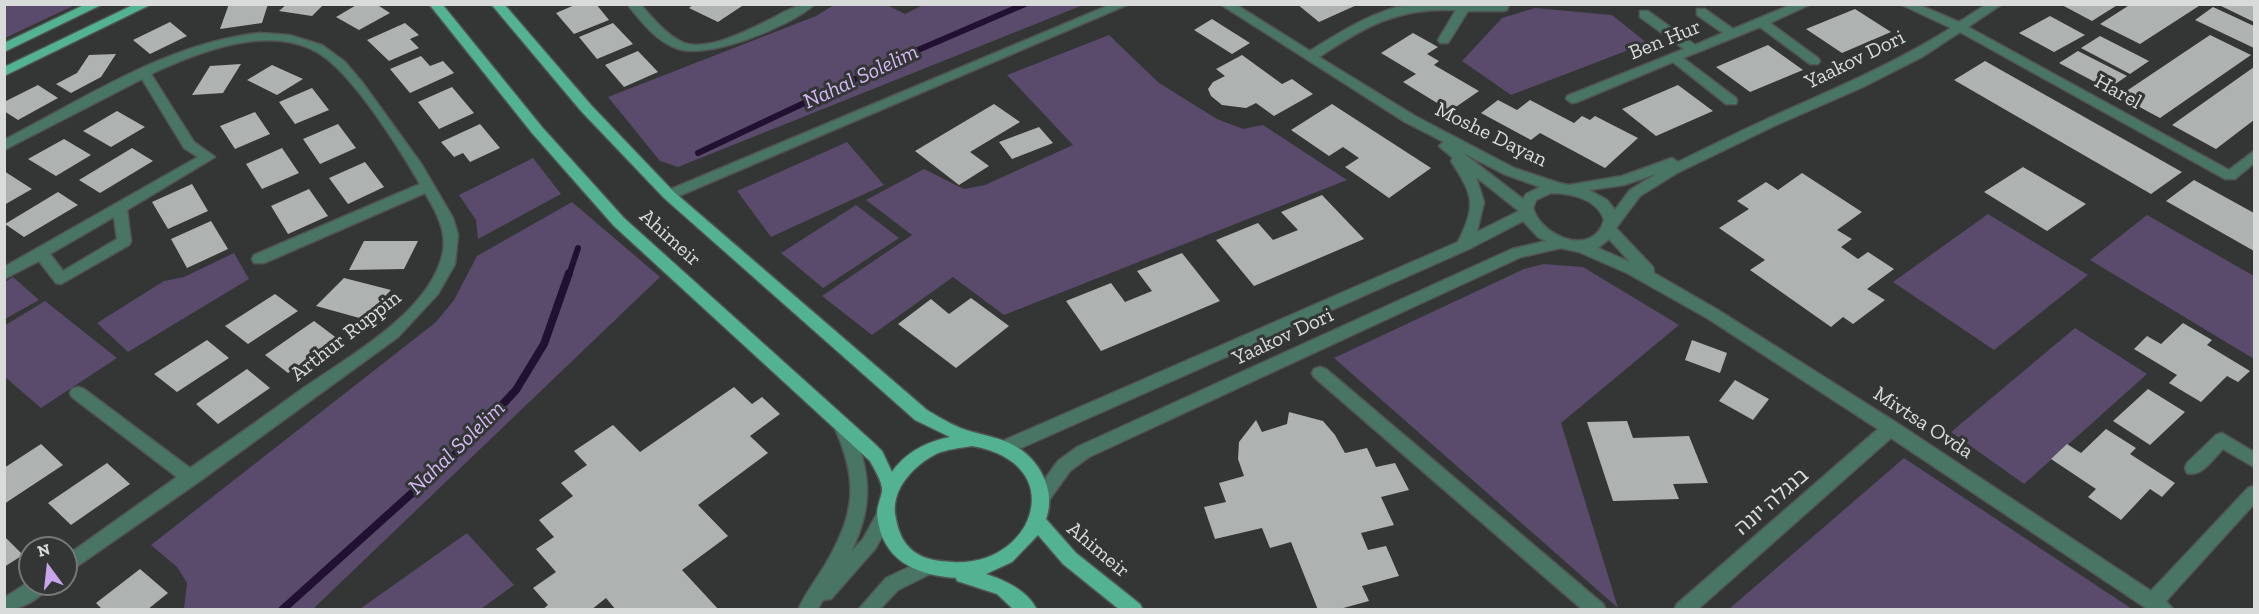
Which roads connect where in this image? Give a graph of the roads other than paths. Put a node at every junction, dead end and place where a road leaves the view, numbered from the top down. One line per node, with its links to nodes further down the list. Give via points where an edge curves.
1 (98, 4): 21 (main road)
2 (146, 4): 26 (main road)
3 (435, 4): 49 (main road, Ahimeir, via 523,114 619,222)
4 (496, 4): 37 (main road, Ahimeir, via 586,108)
5 (633, 4): 6 (street, via 669,40 687,48 731,42)
6 (809, 4)
7 (1123, 4): 37 (street)
8 (1226, 4): 23 (street, Moshe Dayan)
9 (1805, 4): 14 (street, Ben Hur)
10 (1906, 4): 18 (street)
11 (1996, 4): 18 (street, Yaakov Dori)
12 (1503, 6): 13 (street, via 1488,10)
13 (1464, 8): 20 (street); 23 (street, via 1429,6 1386,14 1368,20)
14 (1782, 8): 17 (street, Ben Hur)
15 (1701, 12): 19 (street)
16 (1644, 14): 22 (street)
17 (1761, 22): 19 (street, Ben Hur); 25 (street)
18 (1959, 27): 32 (street, Yaakov Dori, via 1918,54 1859,84); 34 (street, Harel, via 2230,176)
19 (1732, 34): 22 (street, Ben Hur)
20 (1444, 40)
21 (4, 48)
22 (1694, 50): 24 (street, Ben Hur)
23 (1310, 57): 30 (street, Moshe Dayan)
24 (1674, 57): 28 (street, Ben Hur); 29 (street)
25 (1814, 60)
26 (4, 72)
27 (144, 73): 33 (street, Arthur Ruppin); 35 (street, Arthur Ruppin, via 175,58 231,42 284,38 306,44 326,53 342,67); 38 (street, via 189,145 208,157)
28 (1572, 99)
29 (1731, 101)
30 (1410, 119): 31 (street, Moshe Dayan); 36 (street, Moshe Dayan, via 1509,171)
31 (1440, 141): 39 (street, Moshe Dayan); 42 (street, via 1464,168 1479,201 1477,219)
32 (1726, 143): 36 (street, Yaakov Dori, via 1624,180); 40 (street, Yaakov Dori, via 1635,193)
33 (4, 146)
34 (2254, 156)
35 (428, 186): 44 (street); 55 (street, Arthur Ruppin, via 446,219 450,251 440,279 418,309 337,375)
36 (1562, 188): 39 (street, via 1534,194); 40 (street, via 1599,201 1607,210)
37 (669, 195): 51 (main road, Ahimeir, via 921,415)
38 (120, 207): 43 (street); 43 (street, via 124,241 61,279)
39 (1526, 211): 41 (street, via 1538,231); 42 (street, Yaakov Dori)
40 (1610, 227): 41 (street, via 1595,242); 46 (street, Mivtsa Ovda, via 1624,248)
41 (1568, 244): 46 (street, Mivtsa Ovda, via 1604,255); 58 (street, Yaakov Dori, via 1517,253 1093,448 1064,466)
42 (1464, 245): 52 (street, Yaakov Dori)
43 (41, 253): 45 (street)
44 (259, 259)
45 (4, 274)
46 (1665, 285): 50 (street, Mivtsa Ovda)
47 (1320, 373): 72 (street)
48 (78, 393): 55 (street)
49 (838, 419): 56 (main road, Ahimeir, via 876,456); 67 (street, via 856,457 861,502 852,533)
50 (1890, 428): 65 (street, Mivtsa Ovda); 73 (street, בנגלה יונה)
51 (972, 439): 52 (main road); 56 (main road, via 951,440 915,456)
52 (1006, 447): 58 (main road, via 1024,459 1036,477)
53 (2254, 460): 54 (street, via 2222,440)
54 (2193, 468)
55 (191, 478): 61 (street, Arthur Ruppin)
56 (890, 486): 59 (main road)
57 (2254, 493): 65 (street, Mivtsa Ovda)
58 (1041, 498): 60 (main road)
59 (885, 515): 62 (main road, via 890,536 904,554); 68 (street, via 869,544)
60 (1037, 521): 63 (main road, via 1024,542 1004,559 978,569); 71 (main road, Ahimeir, via 1077,565)
61 (78, 558)
62 (926, 567): 63 (main road); 69 (street, via 892,584)
63 (951, 572): 70 (main road, via 1003,588)
64 (23, 596): 66 (street)
65 (2159, 606)
66 (4, 609)
67 (807, 609)
68 (812, 609)
69 (867, 609)
70 (1028, 609)
71 (1134, 609)
72 (1597, 609)
73 (1683, 609)

